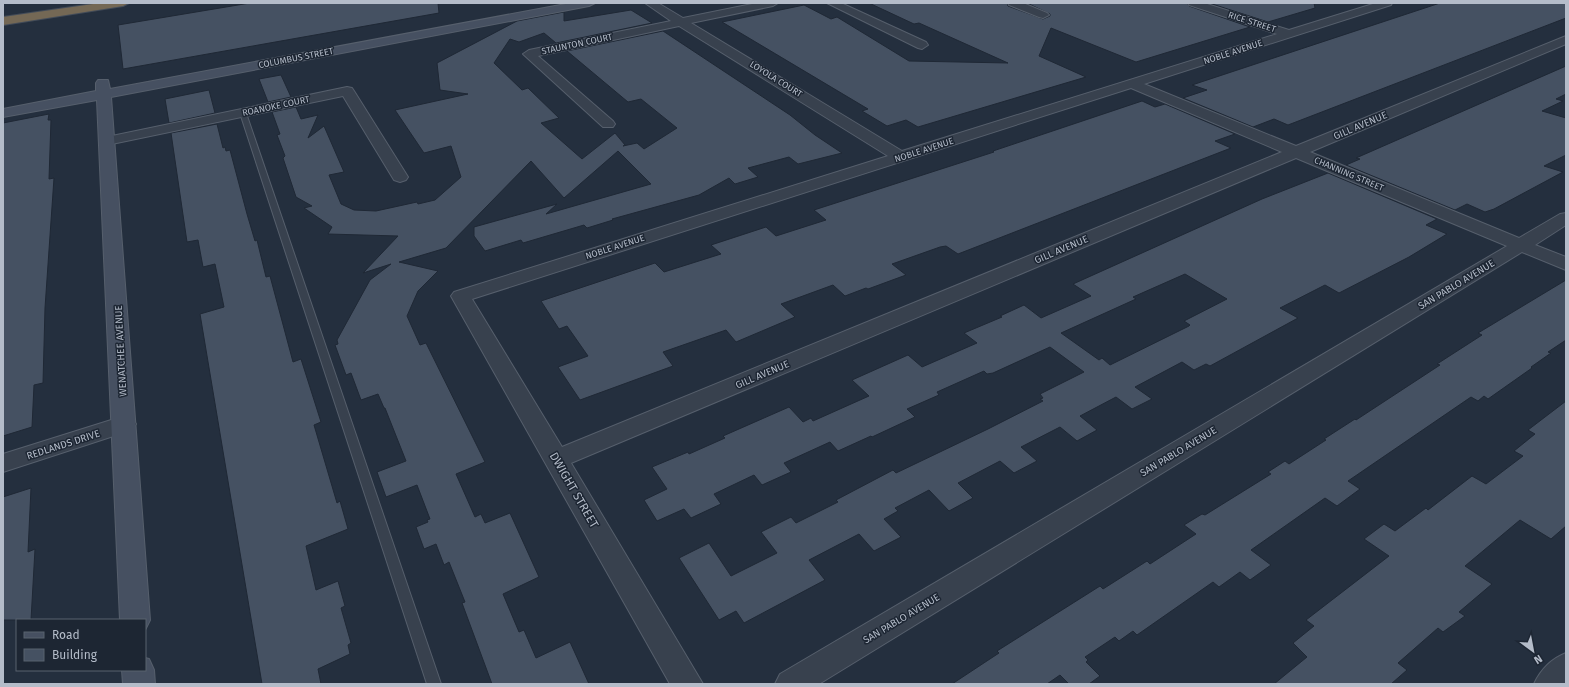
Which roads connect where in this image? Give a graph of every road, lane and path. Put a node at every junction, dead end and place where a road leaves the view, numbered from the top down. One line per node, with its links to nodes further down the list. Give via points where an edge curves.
1 (123, 3): 11 (highway)
2 (541, 3): 17 (main road, COLUMBUS STREET)
3 (589, 3): 17 (main road, COLUMBUS STREET)
4 (650, 3): 12 (street, LOYOLA COURT)
5 (773, 3): 12 (street)
6 (832, 3): 15 (street)
7 (1012, 3): 10 (street)
8 (1193, 3): 13 (street, RICE STREET)
9 (1386, 3): 13 (street, NOBLE AVENUE)
10 (1043, 15)
11 (3, 21)
12 (683, 22): 21 (street, STAUNTON COURT, via 529,54); 24 (street, LOYOLA COURT)
13 (1289, 34): 16 (street, NOBLE AVENUE)
14 (1566, 40): 23 (street, GILL AVENUE)
15 (922, 45)
16 (1132, 84): 23 (street, CHANNING STREET); 24 (street, NOBLE AVENUE)
17 (104, 88): 18 (main road, COLUMBUS STREET); 19 (main road, COLUMBUS STREET); 22 (main road, WENATCHEE AVENUE)
18 (3, 101)
19 (3, 112)
20 (242, 113): 22 (street, ROANOKE COURT); 25 (street, ROANOKE COURT, via 347,91); 37 (lane)
21 (608, 124)
22 (107, 141): 30 (main road, WENATCHEE AVENUE)
23 (1296, 152): 27 (street, CHANNING STREET); 31 (street, GILL AVENUE)
24 (901, 157): 29 (street, NOBLE AVENUE)
25 (400, 177)
26 (1566, 218): 27 (street, SAN PABLO AVENUE)
27 (1520, 245): 28 (street, CHANNING STREET); 39 (street, SAN PABLO AVENUE)
28 (1566, 264)
29 (461, 296): 31 (street, DWIGHT STREET)
30 (124, 424): 32 (street, REDLANDS DRIVE); 33 (main road, WENATCHEE AVENUE)
31 (556, 459): 38 (street, DWIGHT STREET)
32 (3, 463)
33 (135, 619)
34 (1566, 667): 40 (street)
35 (138, 671): 36 (main road)
36 (139, 684)
37 (434, 684)
38 (687, 684)
39 (791, 684)
40 (1550, 684)

